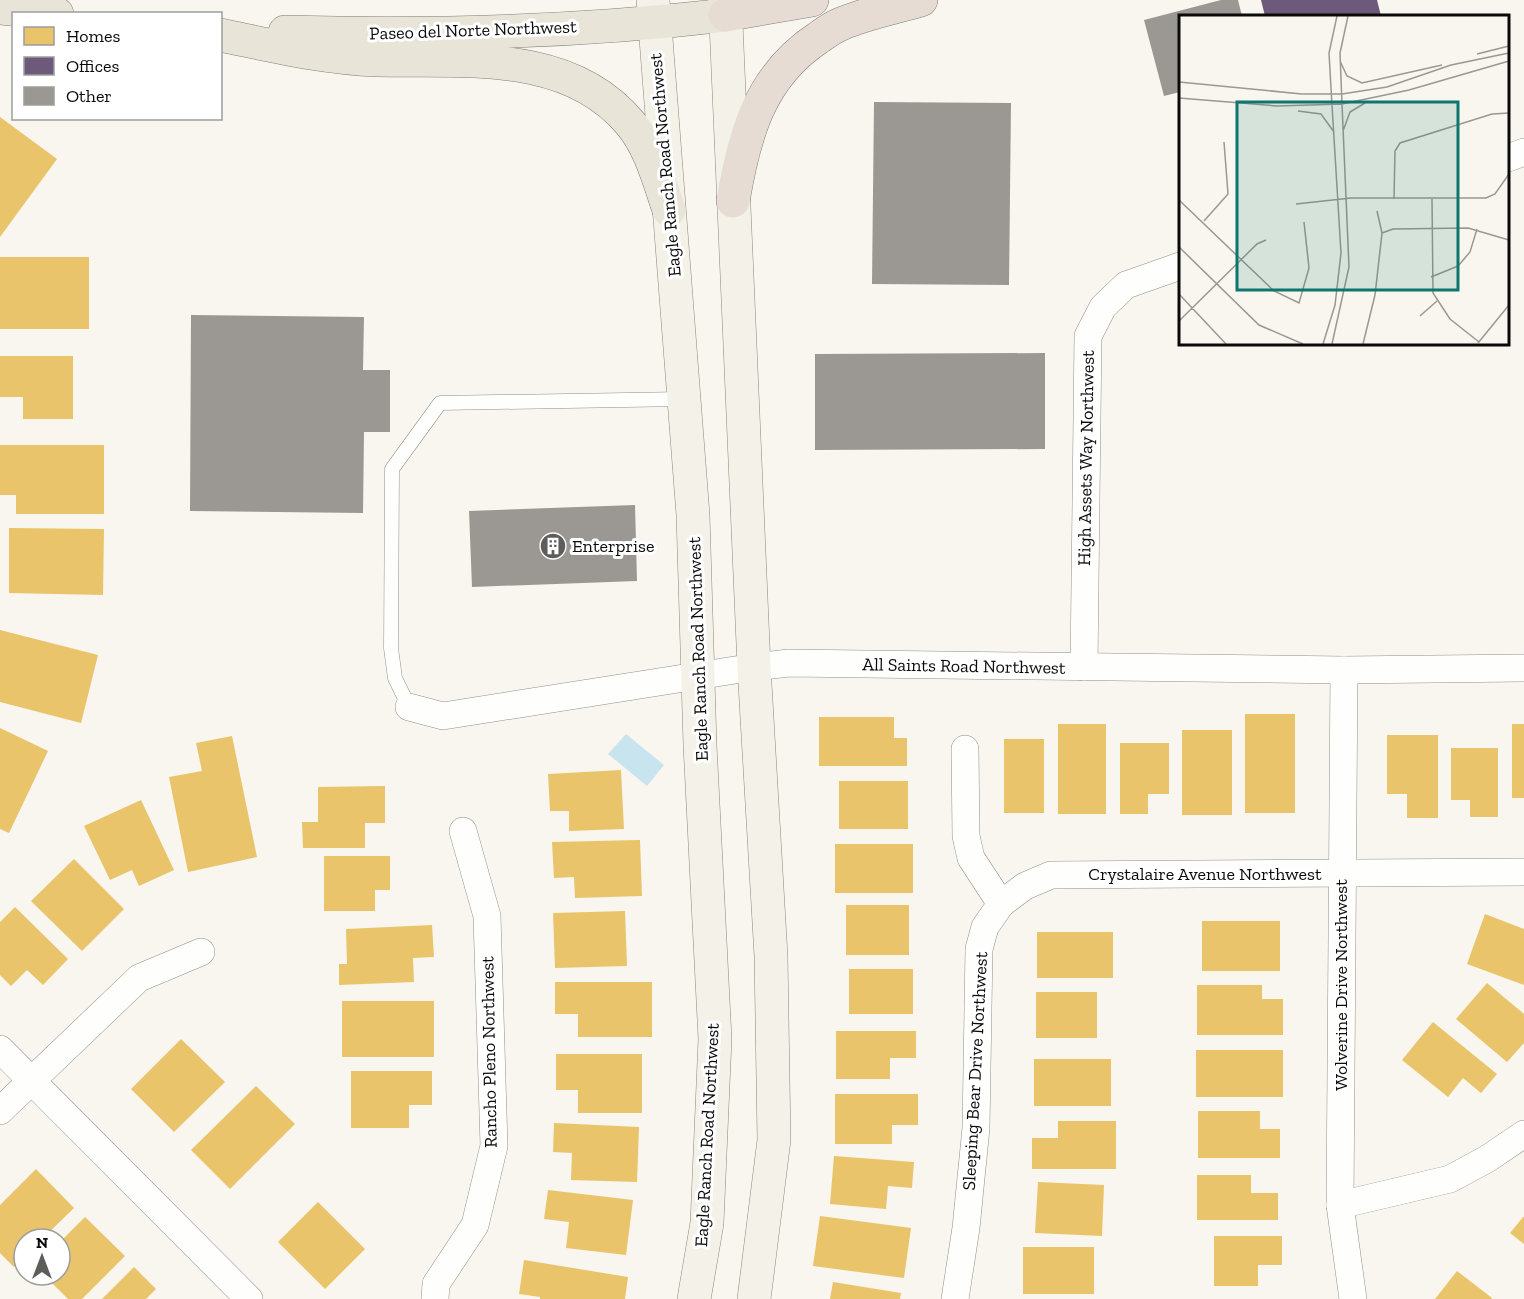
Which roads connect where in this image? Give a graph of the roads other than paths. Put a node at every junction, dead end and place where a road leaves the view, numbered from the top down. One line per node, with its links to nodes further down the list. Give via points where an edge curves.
1 (812, 0): 4 (highway)
2 (921, 0): 11 (highway, via 838,25 806,46 781,70 762,98 750,127)
3 (0, 8): 5 (main road)
4 (725, 8): 6 (main road, Paseo del Norte Northwest); 11 (street)
5 (38, 12)
6 (653, 12): 7 (main road, Paseo del Norte Northwest, via 439,33); 12 (street, Eagle Ranch Road Northwest)
7 (222, 28)
8 (222, 35): 12 (main road, via 315,55 506,63 583,85 609,101 631,124 652,160)
9 (1524, 152): 10 (street)
10 (1509, 158)
11 (733, 201): 15 (street)
12 (669, 210): 14 (street, Eagle Ranch Road Northwest)
13 (1179, 266): 16 (street, High Assets Way Northwest, via 1126,285 1103,307 1088,336)
14 (684, 399): 19 (street, Eagle Ranch Road Northwest, via 693,515); 20 (lane, via 440,403 392,469 391,648 394,678)
15 (754, 667): 16 (street, All Saints Road Northwest, via 789,663); 19 (street, All Saints Road Northwest); 35 (street, via 771,956 774,1140)
16 (1084, 667): 18 (street, All Saints Road Northwest)
17 (1524, 668): 18 (street, All Saints Road Northwest)
18 (1344, 670): 24 (street, Wolverine Drive Northwest)
19 (698, 676): 20 (street, All Saints Road Northwest, via 443,716); 34 (street, Eagle Ranch Road Northwest, via 715,1039 707,1223)
20 (410, 707)
21 (965, 749): 25 (street, via 966,836 971,858)
22 (463, 831): 33 (street, Rancho Pleno Northwest, via 487,916 494,1146 475,1225 436,1284)
23 (1524, 872): 24 (street, Crystalaire Avenue Northwest)
24 (1342, 874): 25 (street, Crystalaire Avenue Northwest, via 1051,875 1025,886); 31 (street, Wolverine Drive Northwest)
25 (1001, 904): 36 (street, Sleeping Bear Drive Northwest, via 985,927 979,949 976,1128)
26 (201, 952): 28 (street, via 139,978)
27 (0, 1050): 28 (street)
28 (31, 1081): 29 (street); 32 (street)
29 (0, 1111)
30 (1524, 1134): 31 (street, via 1450,1179)
31 (1340, 1205): 37 (street, Wolverine Drive Northwest)
32 (249, 1299)
33 (435, 1299)
34 (694, 1299)
35 (754, 1299)
36 (956, 1299)
37 (1353, 1299)

